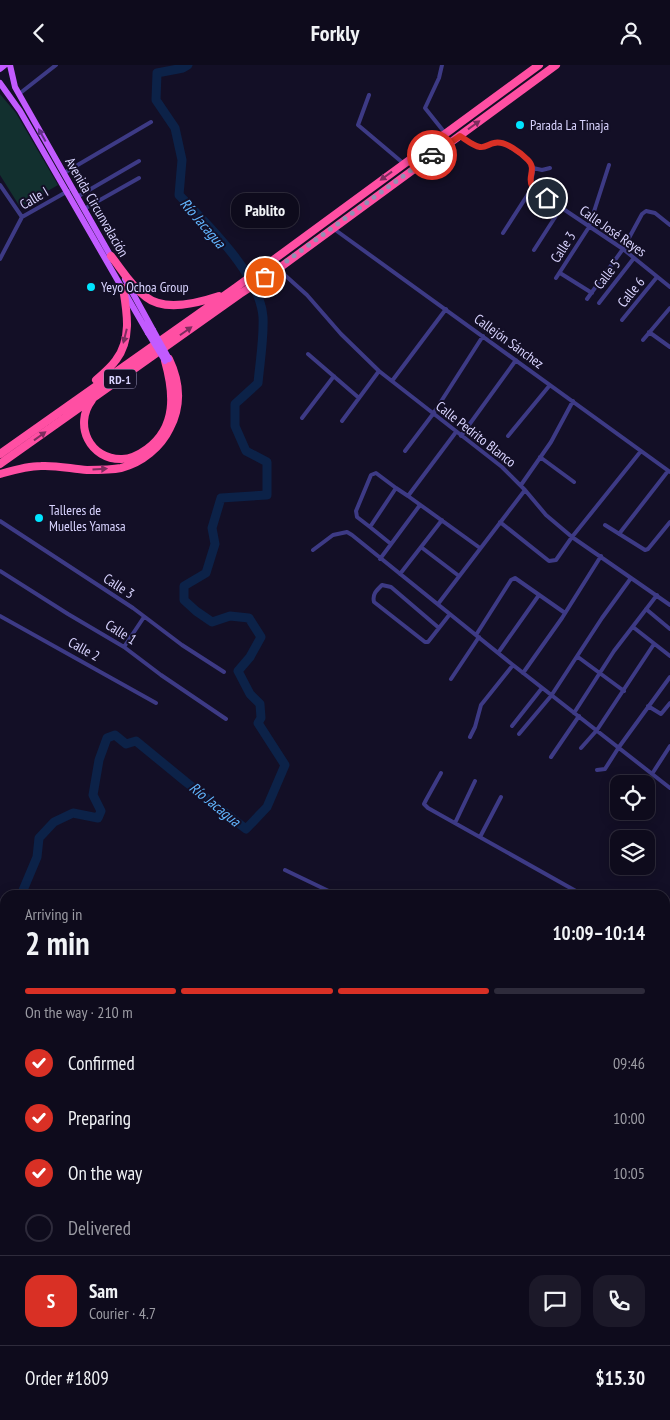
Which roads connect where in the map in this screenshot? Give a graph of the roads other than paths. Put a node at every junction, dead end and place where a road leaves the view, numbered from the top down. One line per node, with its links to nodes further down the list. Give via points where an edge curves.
1 (5, 65): 7 (main road)
2 (10, 65): 9 (main road, Avenida Circunvalación)
3 (56, 65): 9 (street)
4 (442, 65): 12 (street, via 425,108)
5 (539, 65): 12 (highway, RD-1)
6 (556, 65): 13 (highway, RD-1, one-way to 6)
7 (0, 69)
8 (0, 83): 23 (main road, Avenida Circunvalación)
9 (19, 94): 19 (main road, Avenida Circunvalación, one-way to 9)
10 (369, 95): 15 (street, via 358,125)
11 (151, 122): 19 (street)
12 (445, 133): 15 (highway, RD-1)
13 (460, 136): 17 (street, via 479,147 503,144 528,160); 30 (highway, RD-1)
14 (139, 161): 24 (street)
15 (404, 163): 43 (highway, RD-1, one-way to 43, via 258,270)
16 (609, 165): 29 (street, Calle 3)
17 (533, 168): 18 (street); 22 (street)
18 (550, 168)
19 (64, 173): 23 (main road, Avenida Circunvalación)
20 (139, 178): 26 (street)
21 (0, 185): 27 (street)
22 (532, 187): 25 (street, Calle José Reyes); 31 (street)
23 (69, 190): 24 (main road, Avenida Circunvalación); 27 (street, Calle I); 41 (main road, Avenida Circunvalación)
24 (77, 197): 26 (main road, Avenida Circunvalación)
25 (561, 208): 29 (street, Calle José Reyes); 33 (street)
26 (84, 209): 34 (main road, Avenida Circunvalación)
27 (22, 217): 36 (street, Calle I)
28 (670, 225): 32 (street, via 655,213 646,211 637,221)
29 (589, 227): 32 (street, Calle José Reyes); 38 (street, Calle 3)
30 (333, 228): 37 (highway, RD-1); 49 (street, Callejón Sánchez)
31 (503, 233)
32 (623, 249): 35 (street, Calle José Reyes); 45 (street)
33 (534, 250)
34 (111, 256): 44 (highway, via 148,299 167,305 184,305); 51 (main road, Avenida Circunvalación)
35 (634, 258): 39 (street, Calle José Reyes); 47 (street, Calle 5)
36 (0, 259)
37 (278, 269): 43 (highway, RD-1); 59 (street, Calle Pedrito Blanco)
38 (560, 273): 40 (street, Calle 3); 45 (street)
39 (657, 277): 42 (street, Calle José Reyes); 50 (street, Calle 6)
40 (556, 278)
41 (123, 287): 51 (main road, Avenida Circunvalación); 65 (highway, one-way to 65, via 128,325 121,350 116,360)
42 (670, 287)
43 (237, 291): 44 (highway, RD-1); 63 (highway, RD-1, one-way to 43)
44 (228, 293): 65 (highway, RD-1)
45 (592, 293): 46 (street)
46 (587, 299)
47 (599, 303)
48 (670, 307): 52 (street)
49 (446, 309): 53 (street, Callejón Sánchez); 61 (street)
50 (622, 321)
51 (151, 332): 57 (main road, Avenida Circunvalación, bridge)
52 (649, 332): 54 (street); 55 (street)
53 (483, 336): 58 (street, Callejón Sánchez); 67 (street)
54 (643, 340)
55 (670, 347)
56 (308, 354): 60 (street)
57 (167, 360): 63 (highway, via 172,397 170,415 157,439 135,456 109,458 92,447 83,425 84,415); 79 (highway, one-way to 57, via 42,466 121,468 144,458 156,449 175,419 180,397 174,370)
58 (516, 360): 62 (street, Callejón Sánchez); 71 (street)
59 (379, 371): 61 (street, Calle Pedrito Blanco); 64 (street)
60 (334, 376): 64 (street); 68 (street)
61 (392, 381): 67 (street, Calle Pedrito Blanco)
62 (550, 385): 66 (street, Callejón Sánchez); 72 (street)
63 (94, 396): 77 (highway, RD-1, one-way to 63)
64 (359, 398): 69 (street)
65 (74, 399): 75 (highway, RD-1)
66 (573, 401): 74 (street, Callejón Sánchez); 76 (street)
67 (433, 414): 70 (street, Calle Pedrito Blanco); 73 (street)
68 (302, 418)
69 (342, 421)
70 (456, 432): 71 (street, Calle Pedrito Blanco); 84 (street)
71 (462, 436): 81 (street, Calle Pedrito Blanco)
72 (508, 436)
73 (405, 451)
74 (641, 451): 78 (street, Callejón Sánchez); 93 (street)
75 (0, 454)
76 (540, 457): 80 (street); 81 (street)
77 (0, 464)
78 (669, 472): 92 (street)
79 (0, 474)
80 (574, 482)
81 (521, 485): 83 (street, Calle Pedrito Blanco)
82 (396, 488): 84 (street); 91 (street); 91 (street, via 376,473 372,475 356,511 357,517)
83 (525, 490): 88 (street); 93 (street, Calle Pedrito Blanco, via 546,515)
84 (408, 496): 85 (street)
85 (420, 505): 87 (street); 94 (street)
86 (0, 521): 112 (street, Calle 3)
87 (442, 521): 95 (street); 96 (street)
88 (500, 522): 93 (street, via 553,562); 96 (street)
89 (670, 522): 92 (street, via 646,550)
90 (605, 525): 92 (street)
91 (370, 527): 94 (street)
92 (618, 534)
93 (572, 537): 98 (street, Calle Pedrito Blanco)
94 (392, 543): 99 (street)
95 (421, 547): 101 (street); 102 (street)
96 (480, 548): 102 (street)
97 (313, 550): 99 (street, via 334,535 347,532)
98 (601, 556): 103 (street, Calle Pedrito Blanco); 109 (street)
99 (380, 559): 101 (street)
100 (0, 571): 118 (street, Calle 1)
101 (400, 575): 106 (street)
102 (459, 576): 106 (street)
103 (631, 578): 105 (street, Calle Pedrito Blanco); 121 (street)
104 (539, 595): 109 (street); 116 (street, via 518,579 511,580); 119 (street)
105 (657, 595): 107 (street, Calle Pedrito Blanco); 108 (street)
106 (438, 604): 110 (street)
107 (670, 605)
108 (646, 609): 113 (street); 115 (street)
109 (565, 613): 124 (street)
110 (450, 614): 114 (street); 116 (street)
111 (0, 616): 131 (street, Calle 2)
112 (144, 617): 118 (street); 123 (street, Calle 3)
113 (633, 627): 117 (street); 125 (street)
114 (439, 628): 114 (street, via 425,642 374,602 375,591 382,585 391,587)
115 (670, 629)
116 (477, 636): 119 (street); 127 (street)
117 (654, 644): 120 (street); 129 (street)
118 (124, 647): 136 (street, Calle 1)
119 (498, 653): 122 (street)
120 (670, 656)
121 (578, 657): 125 (street); 130 (street)
122 (513, 665): 124 (street); 140 (street, via 481,705)
123 (224, 672)
124 (523, 673): 128 (street)
125 (601, 674): 129 (street); 134 (street)
126 (670, 677): 133 (street)
127 (451, 679)
128 (542, 688): 130 (street); 137 (street)
129 (624, 691): 138 (street)
130 (551, 696): 134 (street); 139 (street)
131 (156, 703)
132 (670, 703): 133 (street, via 661,714)
133 (648, 706): 142 (street)
134 (574, 713): 135 (street)
135 (579, 716): 138 (street); 144 (street)
136 (226, 719)
137 (512, 726)
138 (597, 730): 142 (street); 143 (street)
139 (519, 734)
140 (470, 737)
141 (670, 746): 147 (street)
142 (619, 747): 145 (street, via 605,769); 147 (street)
143 (581, 748)
144 (551, 757)
145 (597, 770)
146 (440, 773): 151 (street, via 424,804)
147 (652, 774): 149 (street)
148 (475, 781): 151 (street)
149 (670, 788)
150 (501, 797): 152 (street)
151 (455, 823): 152 (street)
152 (480, 837): 155 (street)
153 (285, 870): 154 (street)
154 (327, 890)
155 (574, 890)

